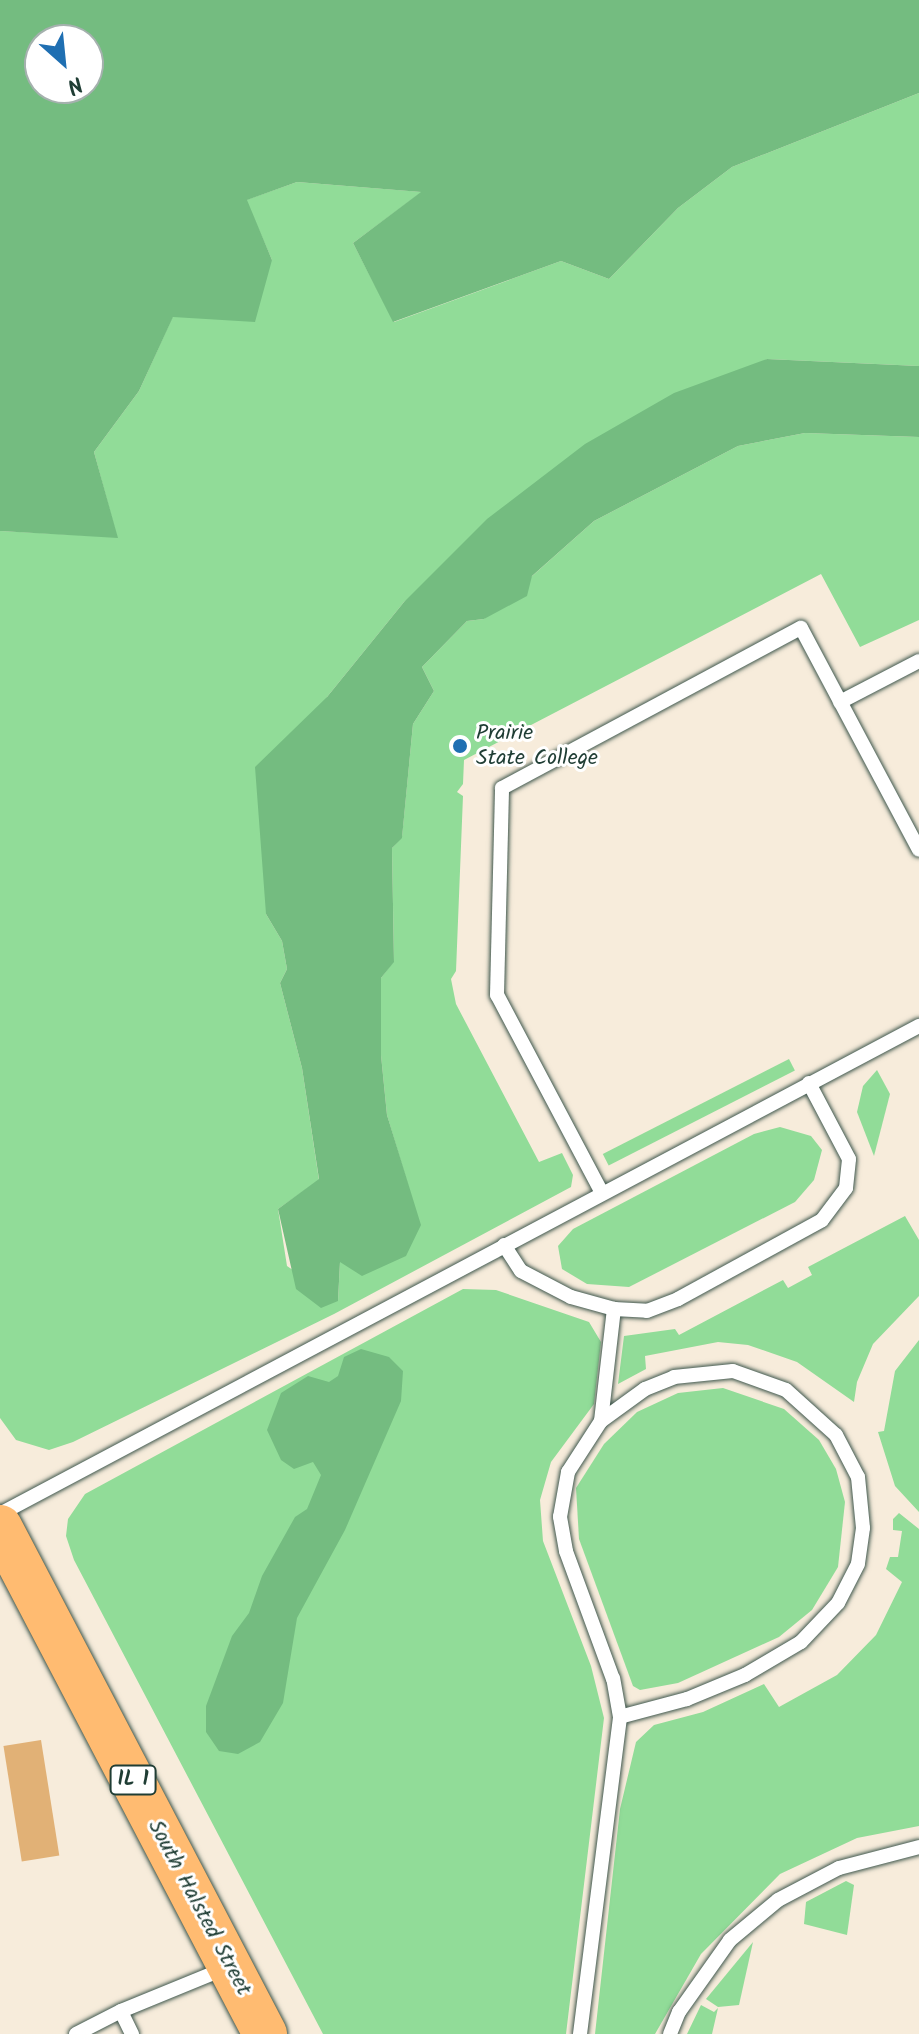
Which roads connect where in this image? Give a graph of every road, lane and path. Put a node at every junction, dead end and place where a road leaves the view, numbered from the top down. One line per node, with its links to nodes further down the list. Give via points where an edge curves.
1 (919, 661): 2 (lane)
2 (840, 702): 3 (lane); 6 (lane, via 801,628 502,788 497,995)
3 (919, 850)
4 (919, 1026): 5 (lane)
5 (809, 1083): 6 (lane); 8 (lane, via 849,1159 846,1188 822,1220 678,1299 647,1311)
6 (602, 1193): 7 (lane)
7 (504, 1245): 8 (lane, via 521,1271 543,1286); 10 (lane)
8 (614, 1309): 9 (lane)
9 (601, 1421): 12 (lane, via 568,1472 560,1517 573,1578 613,1679); 12 (lane, via 645,1389 674,1377 705,1370 758,1378 815,1410 836,1435 858,1477 863,1505 858,1564 838,1603 801,1642 745,1675 687,1699)
10 (0, 1514)
11 (0, 1527): 14 (main road, South Halsted Street / IL 1)
12 (620, 1717): 19 (lane)
13 (919, 1847): 20 (lane, via 839,1868 778,1900 730,1940 679,2012)
14 (230, 1966): 15 (lane); 18 (main road, South Halsted Street / IL 1)
15 (121, 2011): 16 (lane); 17 (lane)
16 (76, 2034)
17 (132, 2034)
18 (265, 2034)
19 (580, 2034)
20 (670, 2034)

